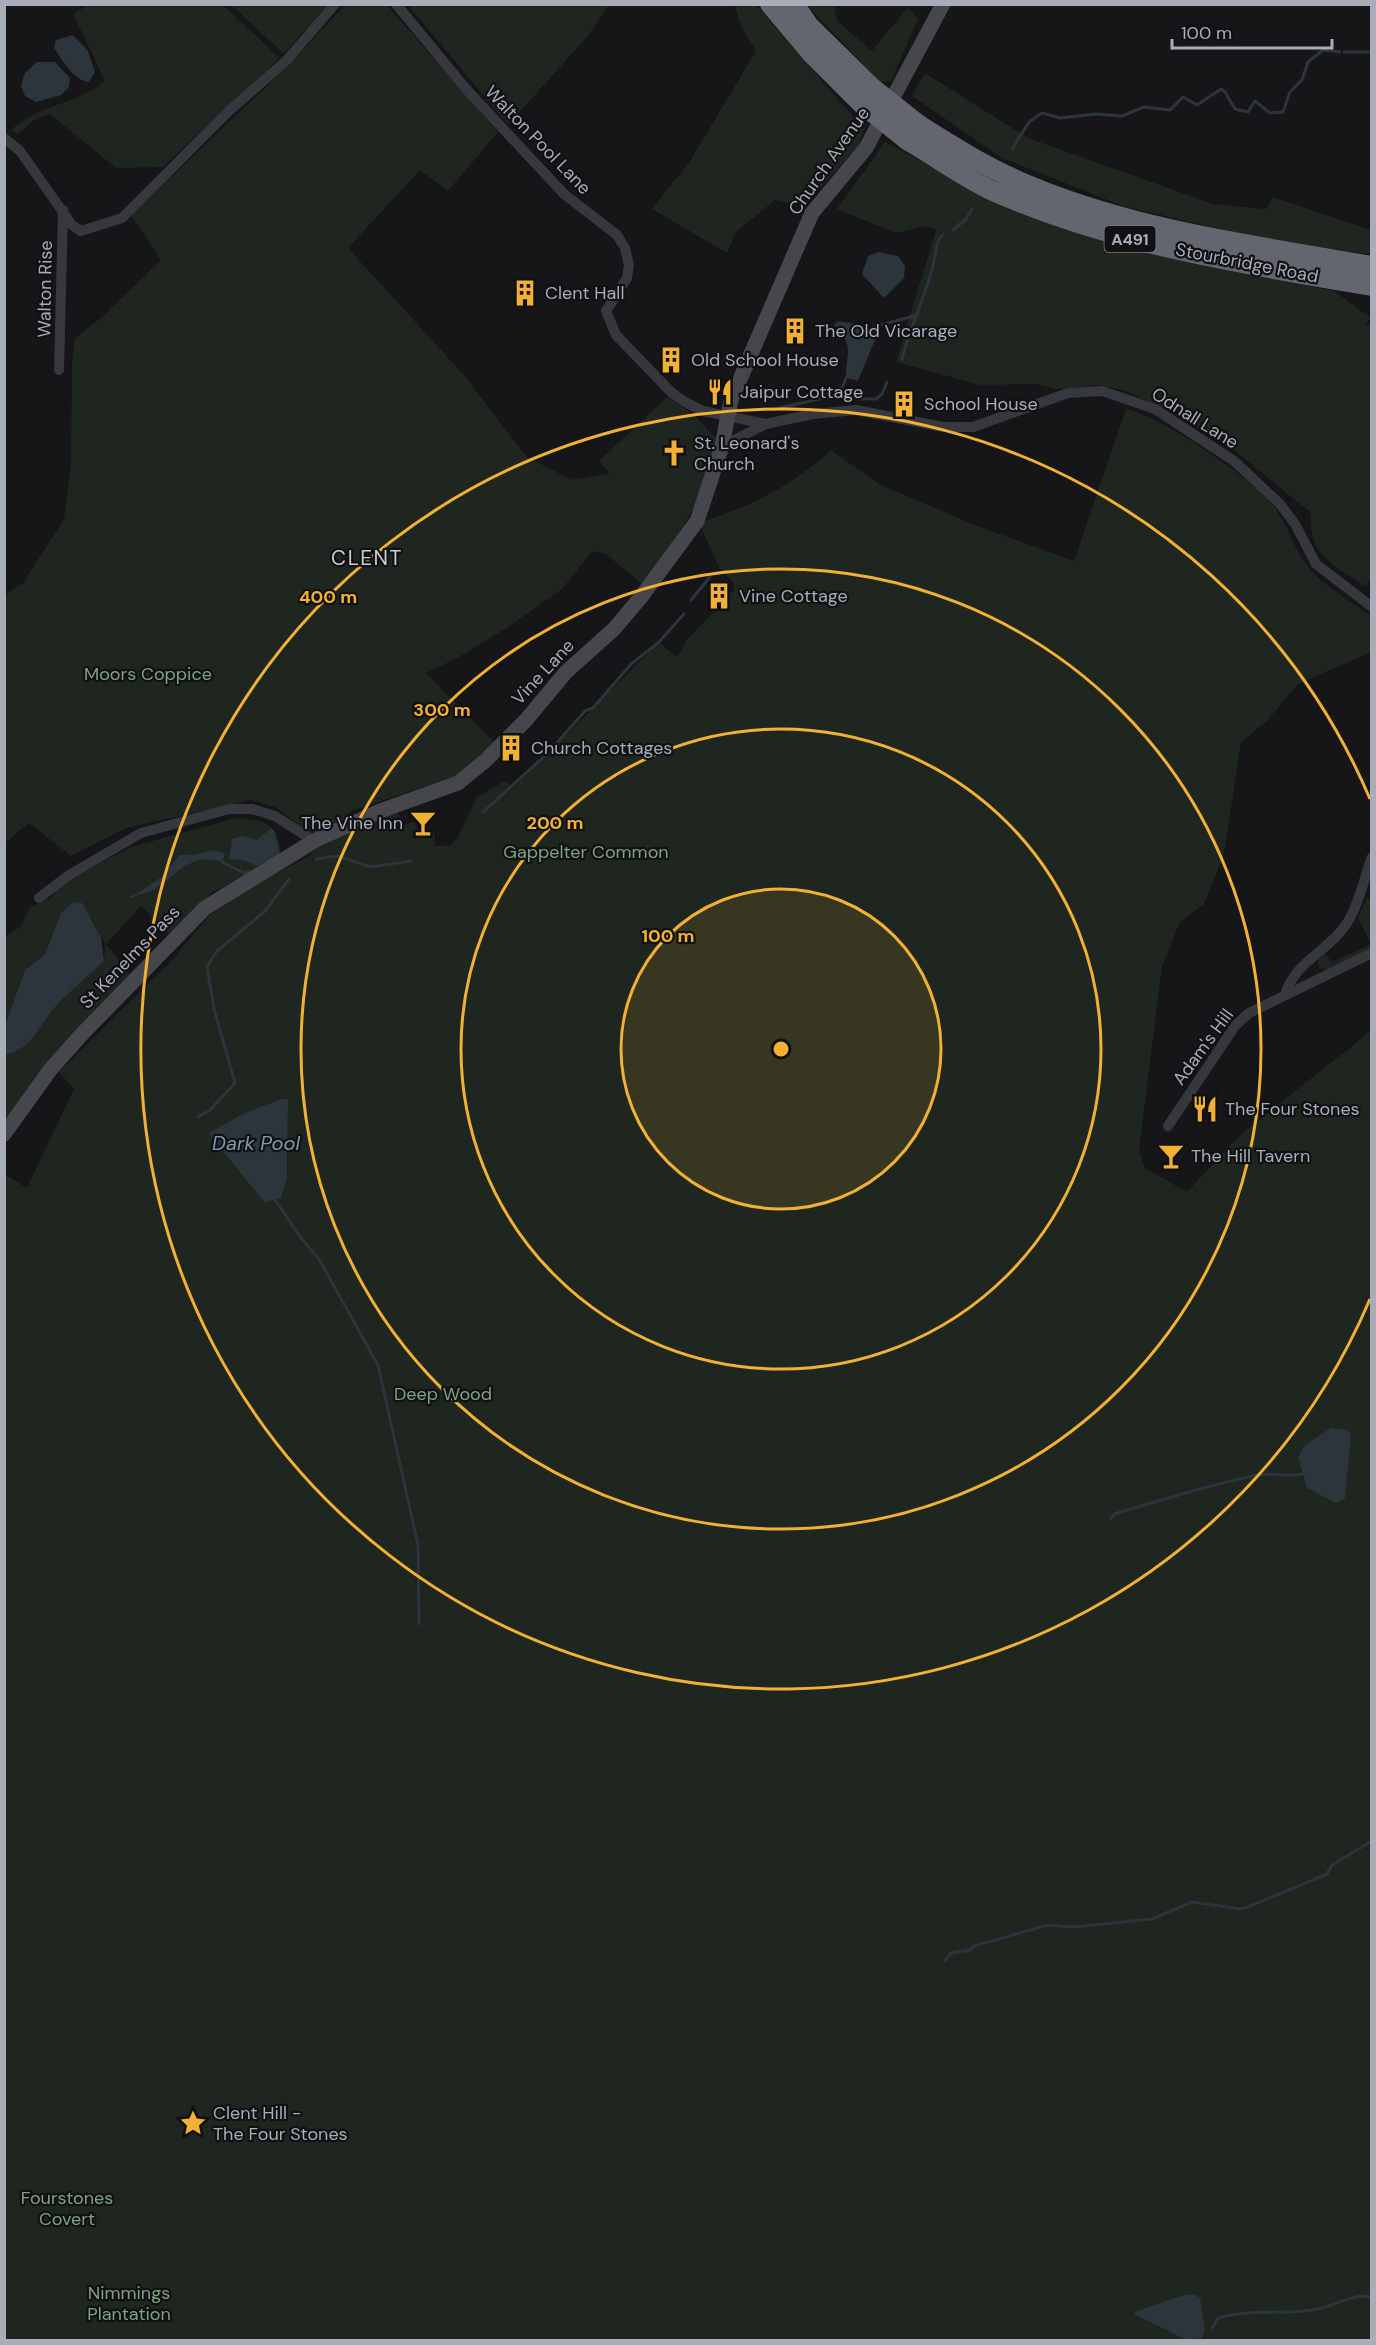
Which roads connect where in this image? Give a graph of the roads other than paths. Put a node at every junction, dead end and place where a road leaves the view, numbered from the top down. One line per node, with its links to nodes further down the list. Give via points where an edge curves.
1 (335, 4): 9 (street, via 287,60 229,111 122,218 81,231 72,225)
2 (396, 4): 13 (street, Walton Pool Lane, via 467,90 564,194 616,235 625,248 627,278 606,311 616,335 684,402 703,411)
3 (770, 4): 6 (highway, Stourbridge Road / A491, via 812,54)
4 (794, 4): 6 (highway, Stourbridge Road / A491)
5 (943, 4): 13 (street, Church Avenue, via 867,148 812,213)
6 (866, 94): 7 (highway, Stourbridge Road / A491, bridge)
7 (913, 132): 10 (highway, Stourbridge Road / A491, via 1063,199 1120,218); 11 (highway, Stourbridge Road / A491, via 991,190 1115,236 1205,257)
8 (4, 138): 9 (street, via 20,151)
9 (63, 209): 12 (street, Walton Rise)
10 (1371, 266)
11 (1371, 286)
12 (59, 370)
13 (727, 415): 14 (street, Odnall Lane); 15 (street, Church Avenue)
14 (766, 424): 15 (street, Odnall Lane); 16 (street, Odnall Lane, via 856,410 943,427 974,427 1068,393 1102,391 1132,399 1164,414 1234,461 1280,504 1316,564)
15 (722, 446): 17 (street, Vine Lane, via 697,521 641,597 485,760 458,783 380,811)
16 (1371, 607)
17 (314, 841): 19 (street, via 275,816 252,809 229,809 141,833 69,875); 25 (street, St Kenelms Pass, via 205,908 66,1052)
18 (1371, 857): 21 (street, via 1348,922)
19 (39, 898)
20 (1371, 953): 22 (street, Adam's Hill)
21 (1310, 960): 22 (street); 23 (street, via 1290,978)
22 (1321, 976): 23 (street, Adam's Hill)
23 (1286, 993): 24 (street, Adam's Hill, via 1249,1013 1235,1026)
24 (1168, 1126)
25 (4, 1134)

